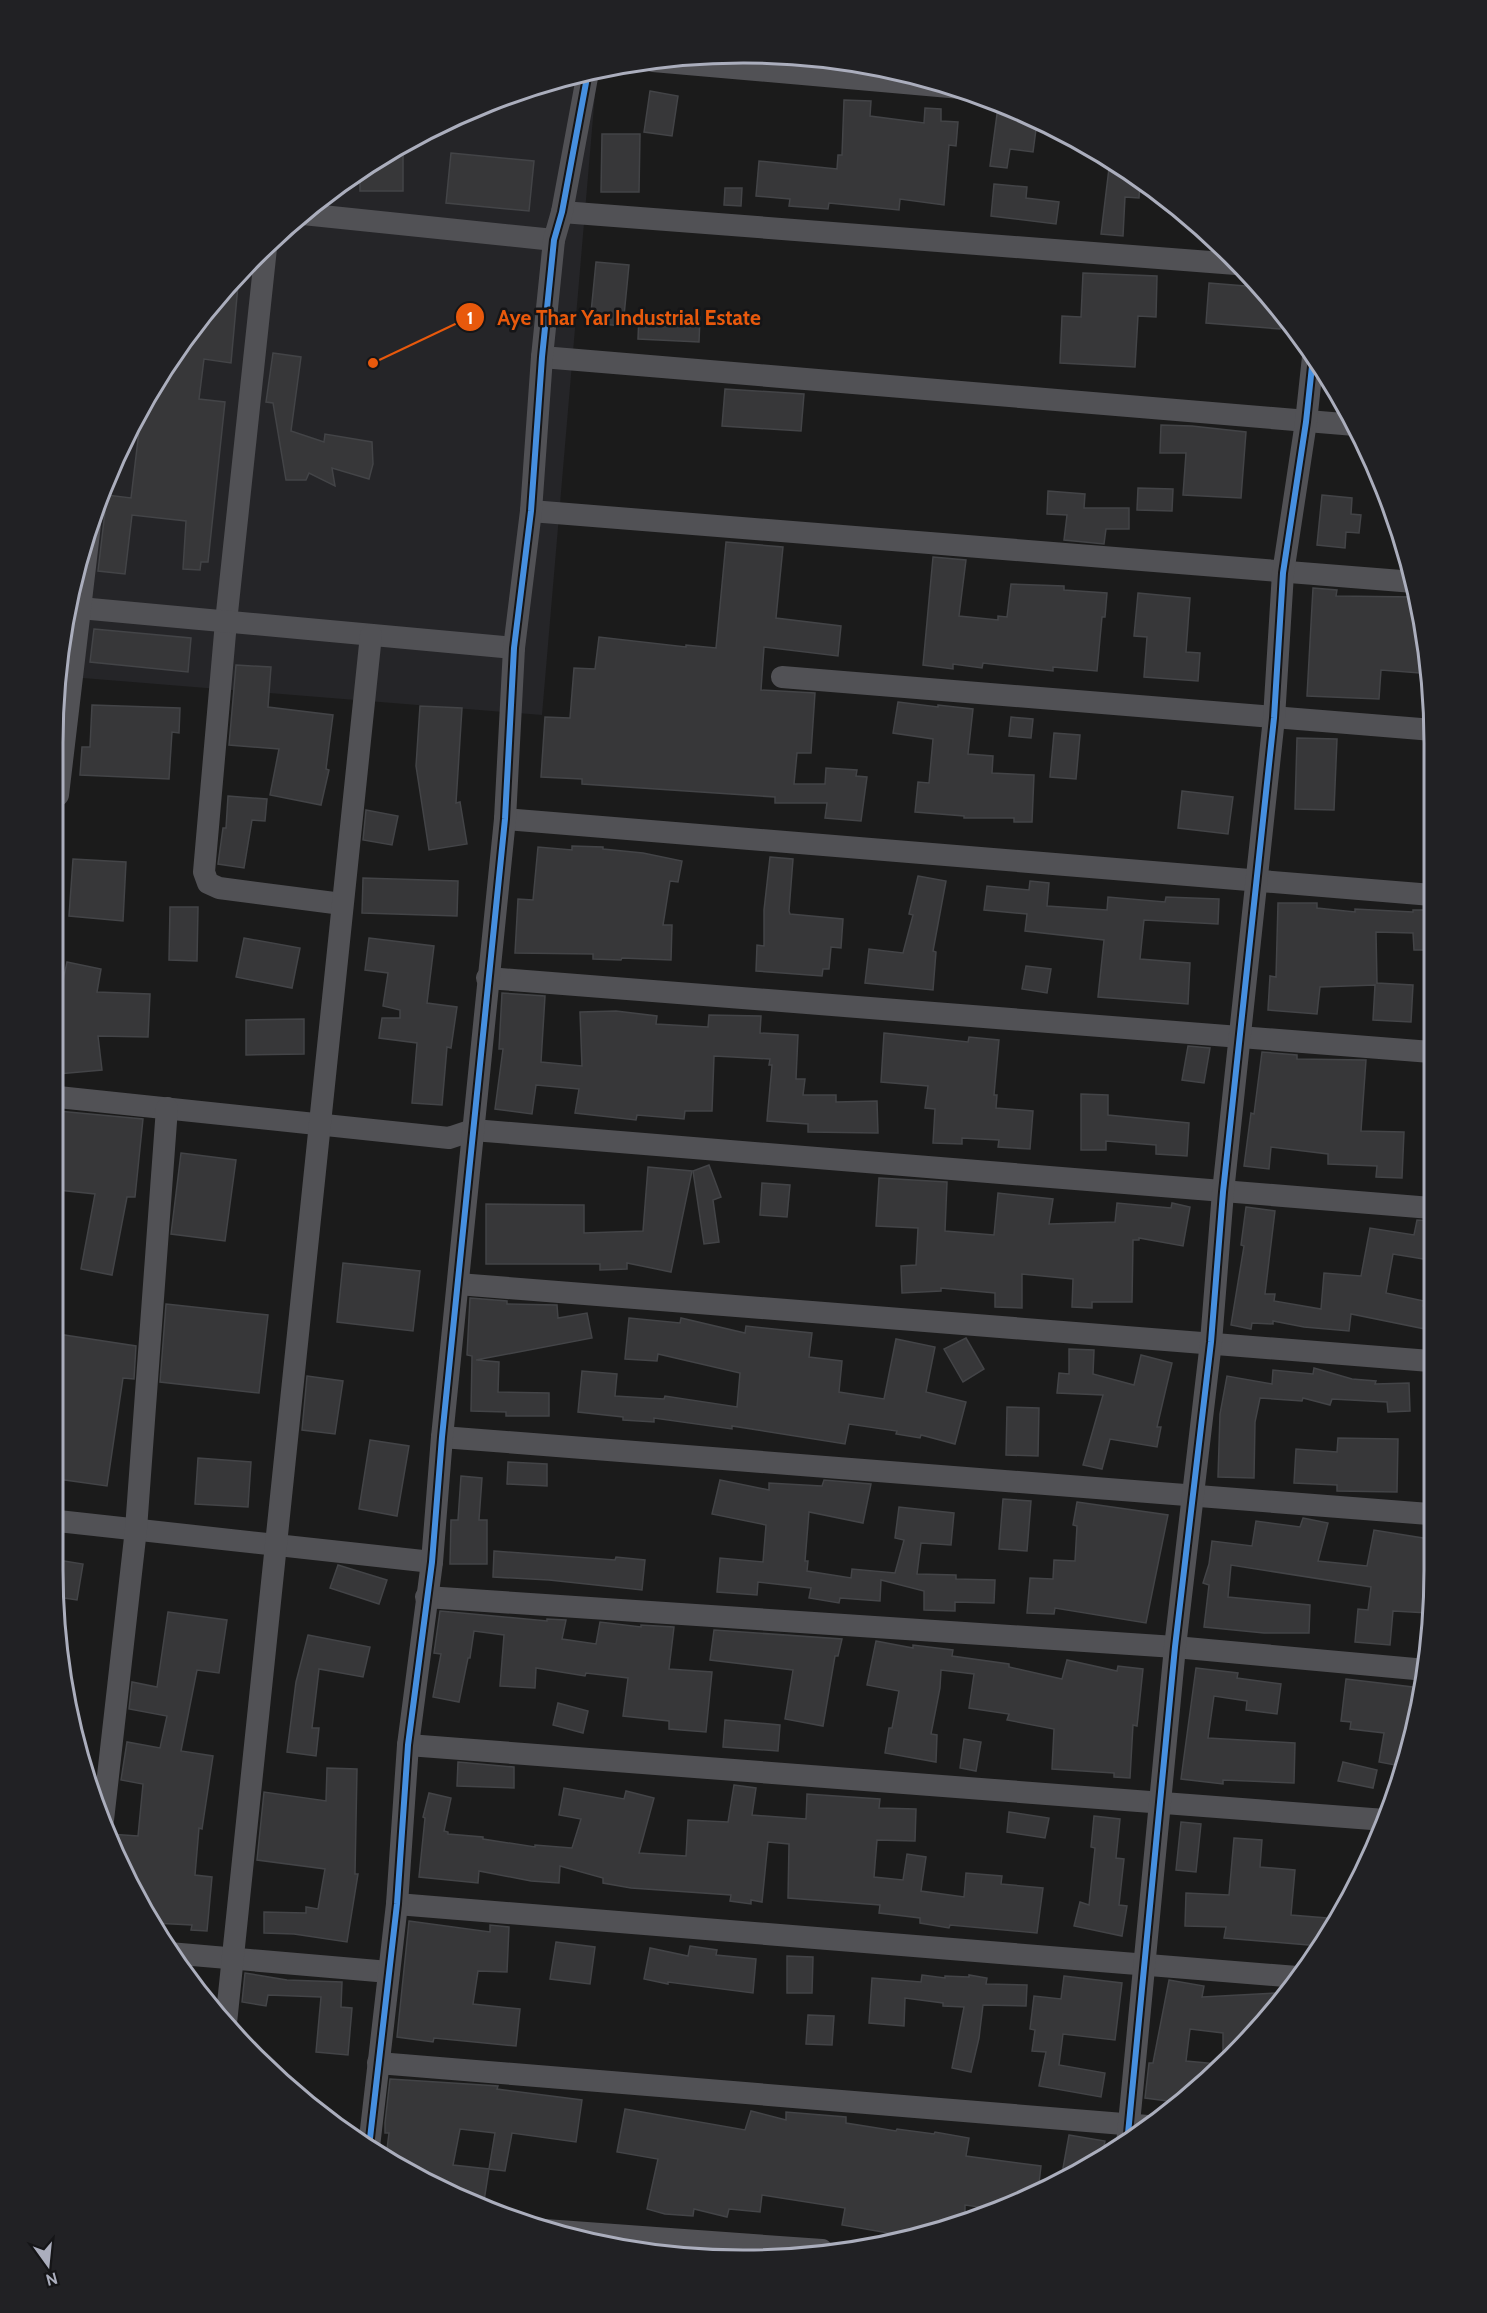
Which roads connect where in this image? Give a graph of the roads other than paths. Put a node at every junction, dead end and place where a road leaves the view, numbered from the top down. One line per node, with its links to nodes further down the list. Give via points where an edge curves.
1 (741, 63): 2 (street)
2 (780, 64): 3 (street)
3 (884, 78)
4 (586, 82): 5 (street)
5 (562, 212): 7 (street); 9 (street)
6 (315, 215): 7 (street)
7 (554, 240): 10 (street)
8 (265, 259): 18 (street)
9 (1226, 263)
10 (542, 357): 12 (street); 14 (street)
11 (1312, 369): 12 (street)
12 (1306, 422): 13 (street); 15 (street)
13 (1344, 424)
14 (531, 511): 15 (street); 21 (street)
15 (1282, 573): 16 (street); 23 (street)
16 (1404, 581)
17 (77, 607): 18 (street)
18 (226, 622): 20 (street); 29 (street, via 204,872 208,883 219,888)
19 (73, 631): 25 (street)
20 (371, 635): 21 (street); 29 (street)
21 (514, 648): 26 (street)
22 (782, 677): 23 (street)
23 (1274, 718): 24 (street); 27 (street)
24 (1424, 729)
25 (63, 738)
26 (505, 819): 27 (street); 30 (street)
27 (1256, 882): 28 (street); 31 (street)
28 (1424, 893)
29 (342, 904): 35 (street)
30 (488, 978): 31 (street); 36 (street)
31 (1240, 1038): 32 (street); 37 (street)
32 (1424, 1051)
33 (63, 1098): 34 (street)
34 (167, 1108): 35 (street); 46 (street)
35 (318, 1124): 36 (street, via 449,1138); 47 (street)
36 (473, 1130): 37 (street); 39 (street)
37 (1223, 1192): 38 (street); 40 (street)
38 (1424, 1207)
39 (458, 1284): 40 (street); 42 (street)
40 (1211, 1342): 41 (street); 43 (street)
41 (1424, 1360)
42 (442, 1437): 43 (street); 48 (street)
43 (1193, 1495): 44 (street); 50 (street)
44 (1424, 1514)
45 (63, 1522): 46 (street)
46 (136, 1529): 47 (street); 54 (street)
47 (278, 1544): 48 (street); 58 (street)
48 (432, 1562): 49 (street)
49 (426, 1597): 50 (street); 52 (street)
50 (1175, 1647): 51 (street); 53 (street)
51 (1416, 1669)
52 (408, 1745): 53 (street); 56 (street)
53 (1160, 1802): 55 (street); 59 (street)
54 (105, 1803)
55 (1376, 1819)
56 (397, 1904): 59 (street); 60 (street)
57 (183, 1954): 58 (street)
58 (233, 1959): 60 (street); 62 (street)
59 (1143, 1965): 61 (street); 64 (street)
60 (389, 1972): 63 (street)
61 (1289, 1976)
62 (227, 2012)
63 (378, 2063): 65 (street); 66 (street)
64 (1134, 2126)
65 (1128, 2130)
66 (370, 2138)
67 (597, 2234): 68 (street)
68 (796, 2248)

